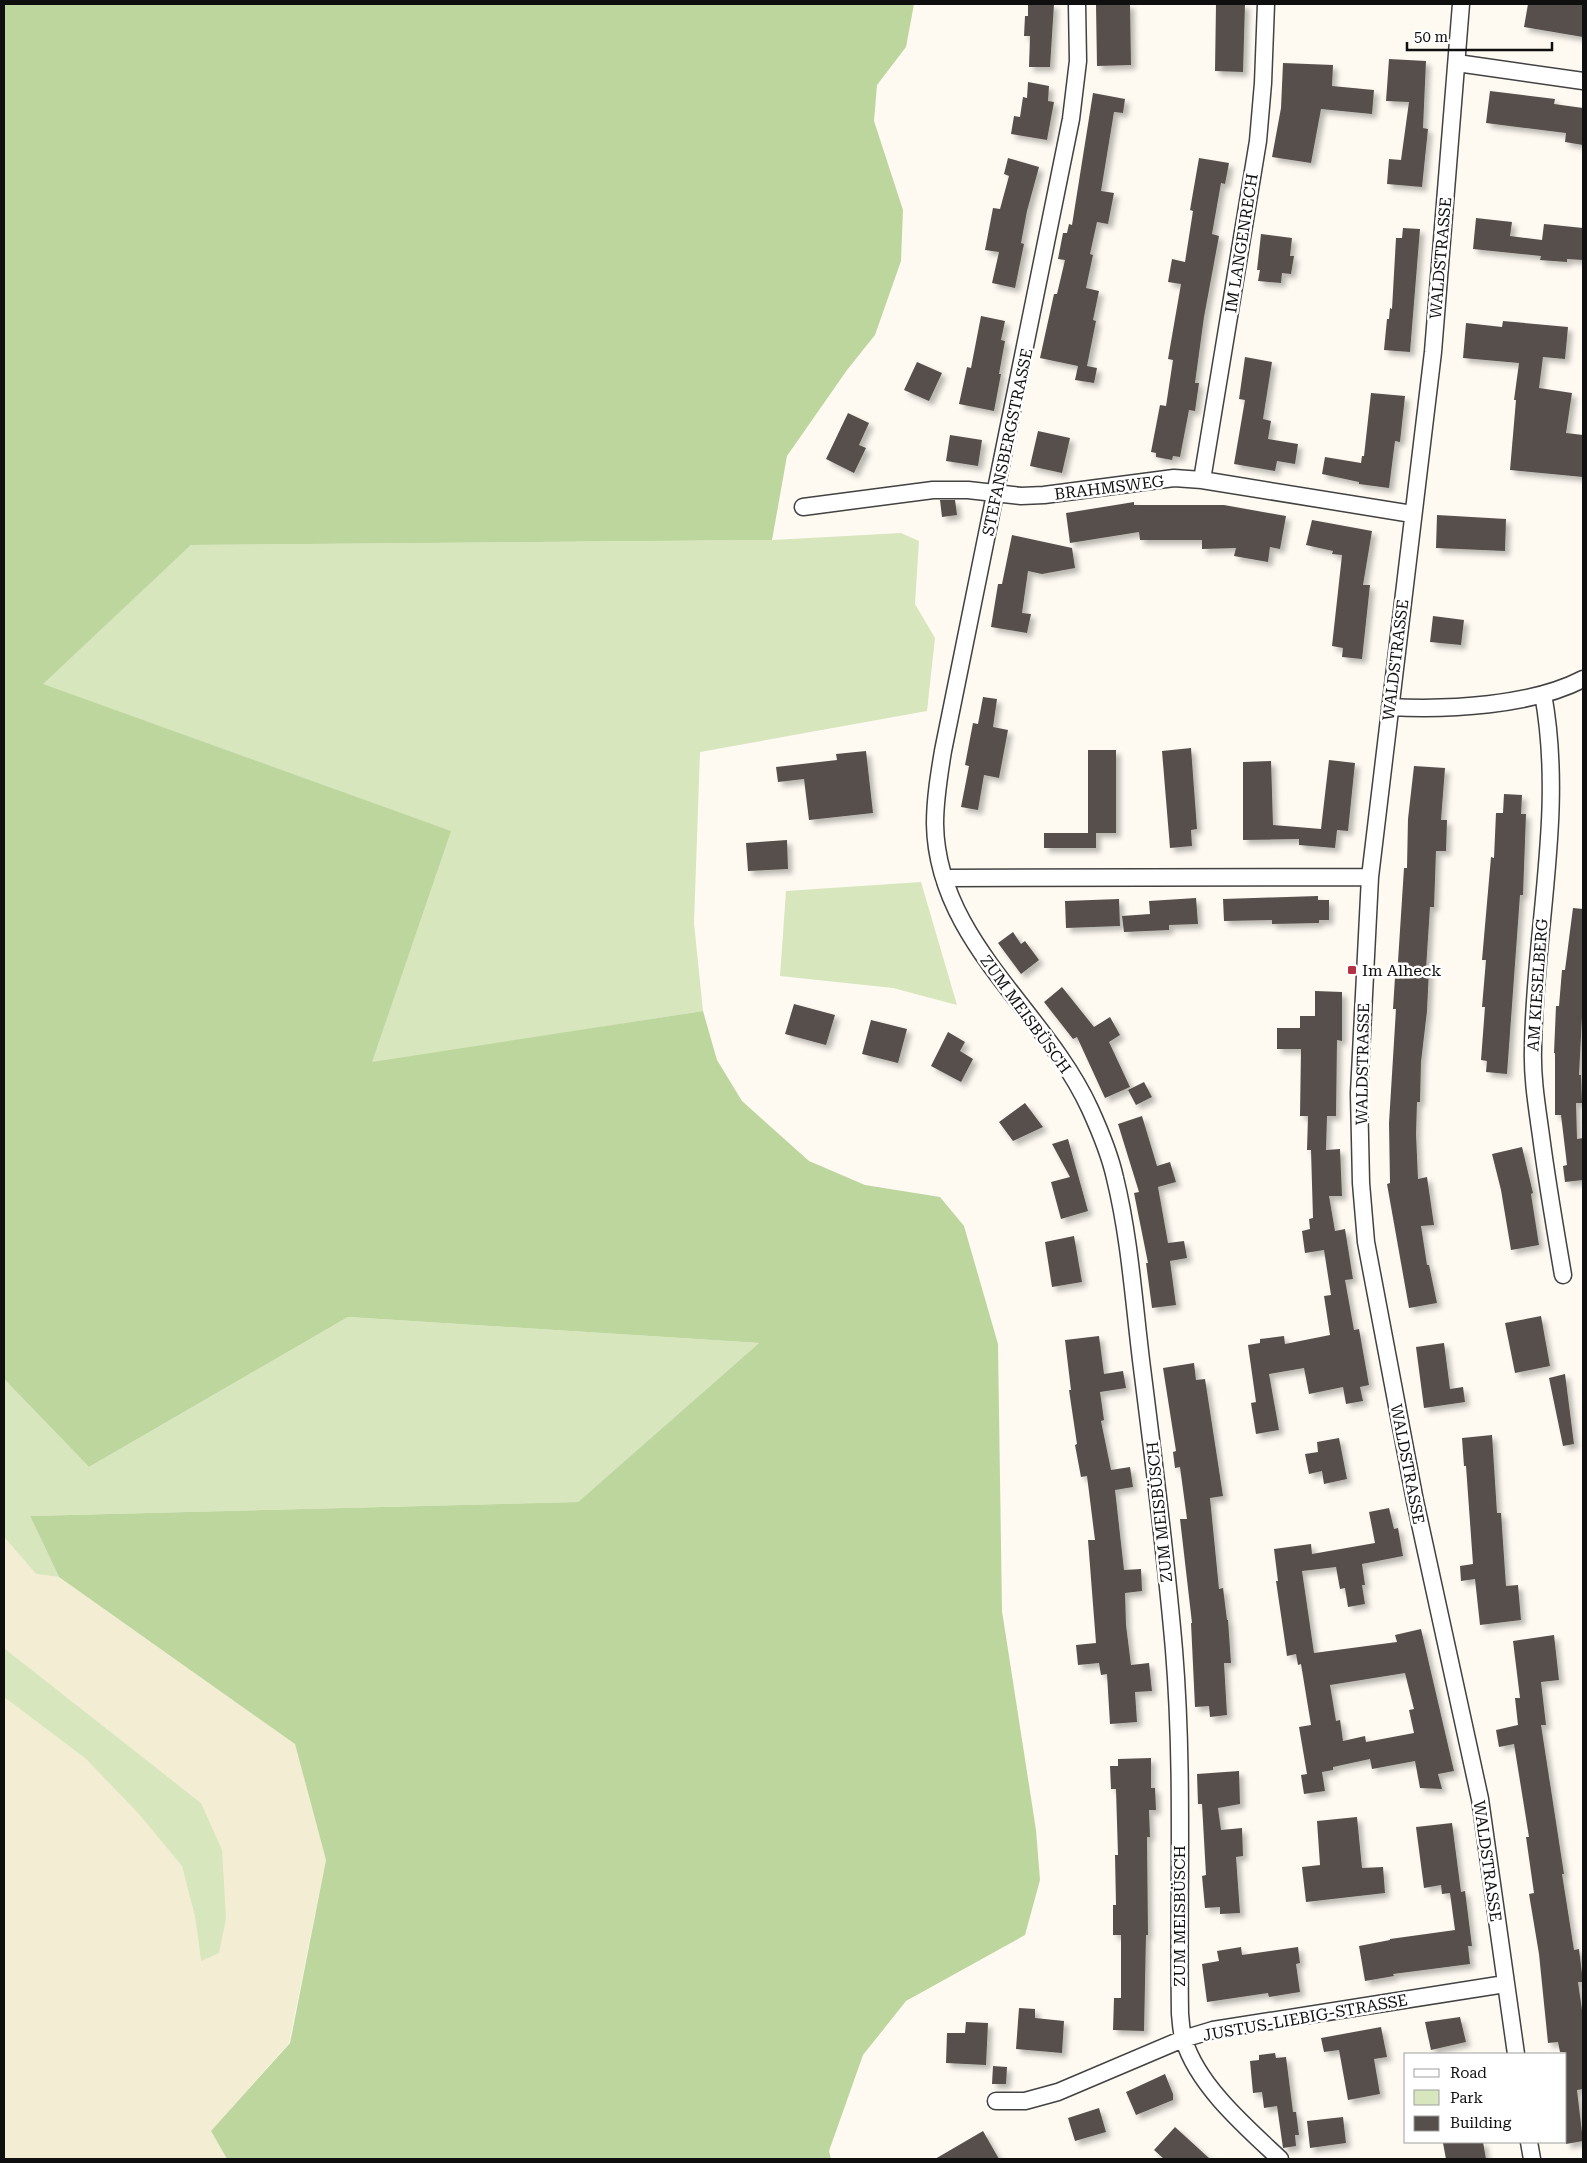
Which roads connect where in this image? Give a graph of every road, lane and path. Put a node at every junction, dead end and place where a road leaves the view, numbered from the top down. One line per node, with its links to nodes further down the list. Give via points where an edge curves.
1 (1076, 4): 7 (street, STEFANSBERGSTRASSE, via 1077,70 1071,119)
2 (1266, 4): 6 (street, IM LANGENRECH, via 1258,141)
3 (1461, 4): 4 (street, WALDSTRASSE)
4 (1457, 63): 5 (street); 9 (street, WALDSTRASSE, via 1433,352)
5 (1583, 81)
6 (1202, 480): 7 (street, BRAHMSWEG, via 1164,479 1044,495); 9 (street, BRAHMSWEG)
7 (996, 494): 8 (street, BRAHMSWEG, via 933,490); 14 (street, STEFANSBERGSTRASSE, via 936,799 935,827)
8 (804, 507)
9 (1412, 514): 12 (street, WALDSTRASSE)
10 (1583, 679): 11 (street)
11 (1543, 694): 12 (street, via 1485,704); 15 (street, AM KIESELBERG, via 1549,724 1552,804 1535,992 1533,1060)
12 (1390, 707): 13 (street, WALDSTRASSE)
13 (1370, 877): 14 (street); 16 (street, WALDSTRASSE, via 1359,1093 1366,1242 1417,1510 1480,1799)
14 (944, 878): 17 (street, ZUM MEISBÜSCH, via 957,914 977,948 1069,1070 1089,1108 1115,1176 1154,1464 1174,1652)
15 (1563, 1275)
16 (1505, 1984): 17 (street, JUSTUS-LIEBIG-STRASSE, via 1236,2025); 18 (street, WALDSTRASSE)
17 (1183, 2039): 19 (street, JUSTUS-LIEBIG-STRASSE, via 1058,2092 1025,2101); 21 (street, ZUM MEISBÜSCH, via 1206,2082)
18 (1516, 2053)
19 (996, 2101)
20 (1529, 2143): 22 (street)
21 (1280, 2159)
22 (1532, 2159)

